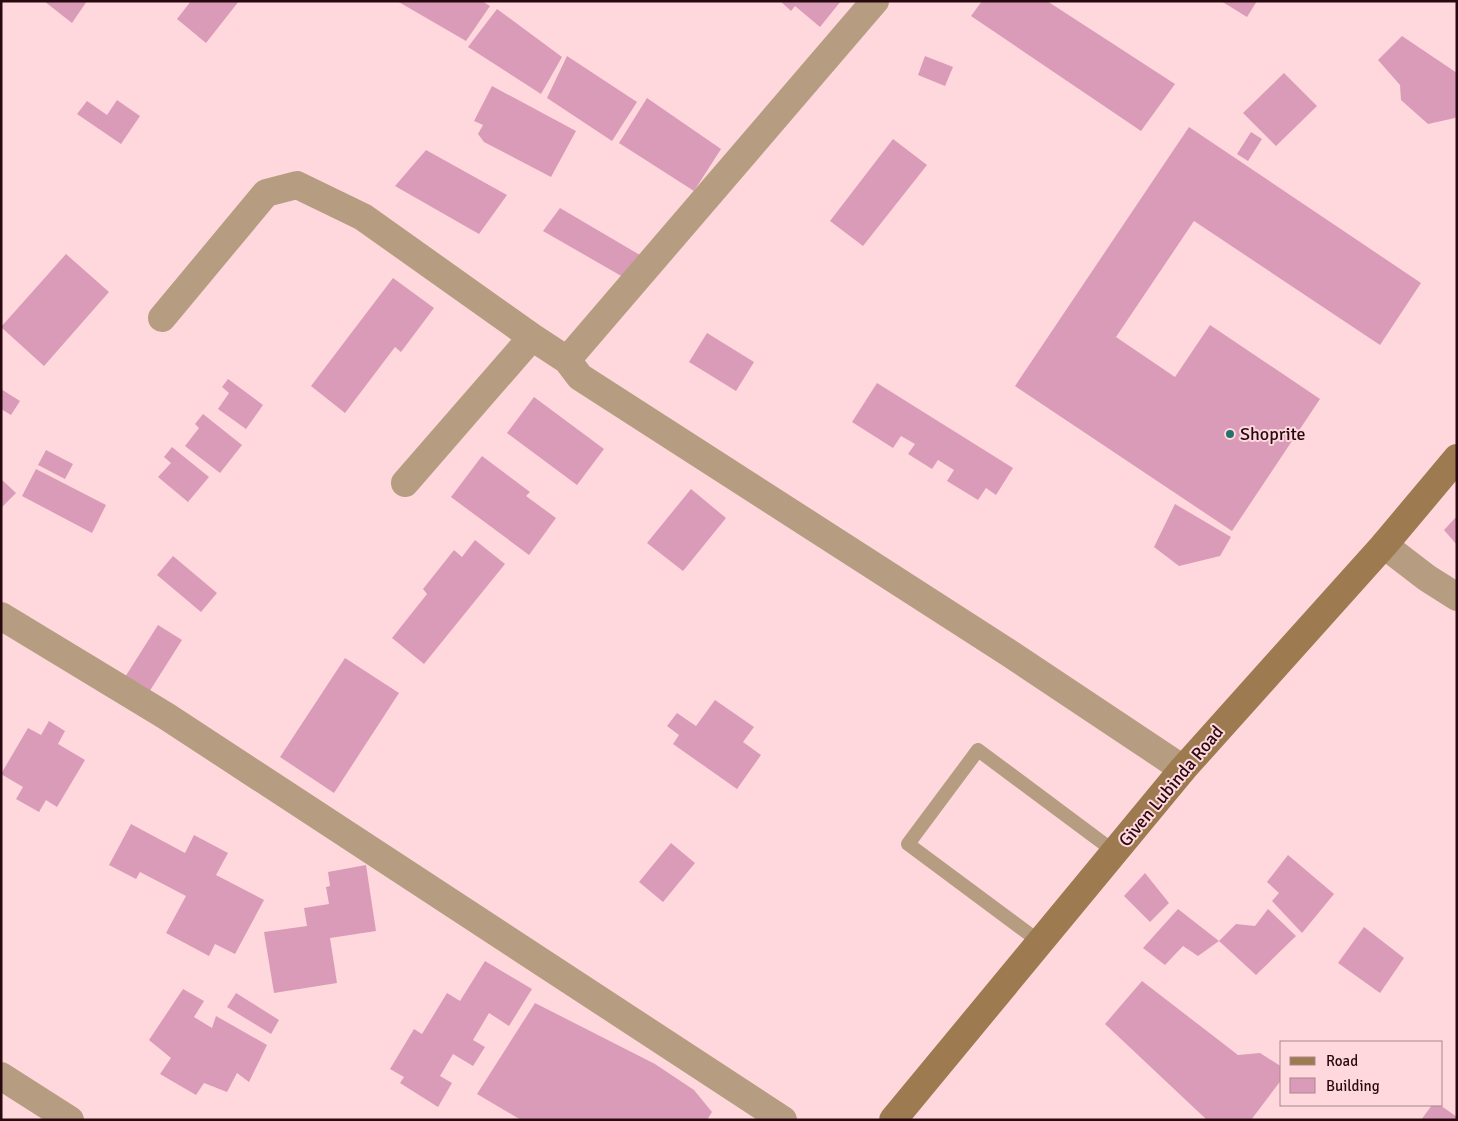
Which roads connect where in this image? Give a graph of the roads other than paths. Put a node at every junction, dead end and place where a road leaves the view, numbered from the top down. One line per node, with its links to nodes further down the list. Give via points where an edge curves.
1 (875, 1): 4 (street)
2 (162, 318): 3 (street, via 266,193 298,185 363,217)
3 (532, 337): 4 (street); 6 (street)
4 (567, 360): 10 (street, via 580,376)
5 (1457, 458): 7 (street, Given Lubinda Road)
6 (405, 483)
7 (1384, 545): 8 (street); 10 (street, Given Lubinda Road)
8 (1457, 597)
9 (1, 616): 15 (street, via 166,716)
10 (1183, 769): 11 (street, Given Lubinda Road)
11 (1115, 852): 12 (street, Given Lubinda Road); 12 (lane, via 978,750 908,844)
12 (1040, 942): 16 (street, Given Lubinda Road)
13 (1, 1076): 14 (street)
14 (70, 1120)
15 (783, 1120)
16 (893, 1120)

